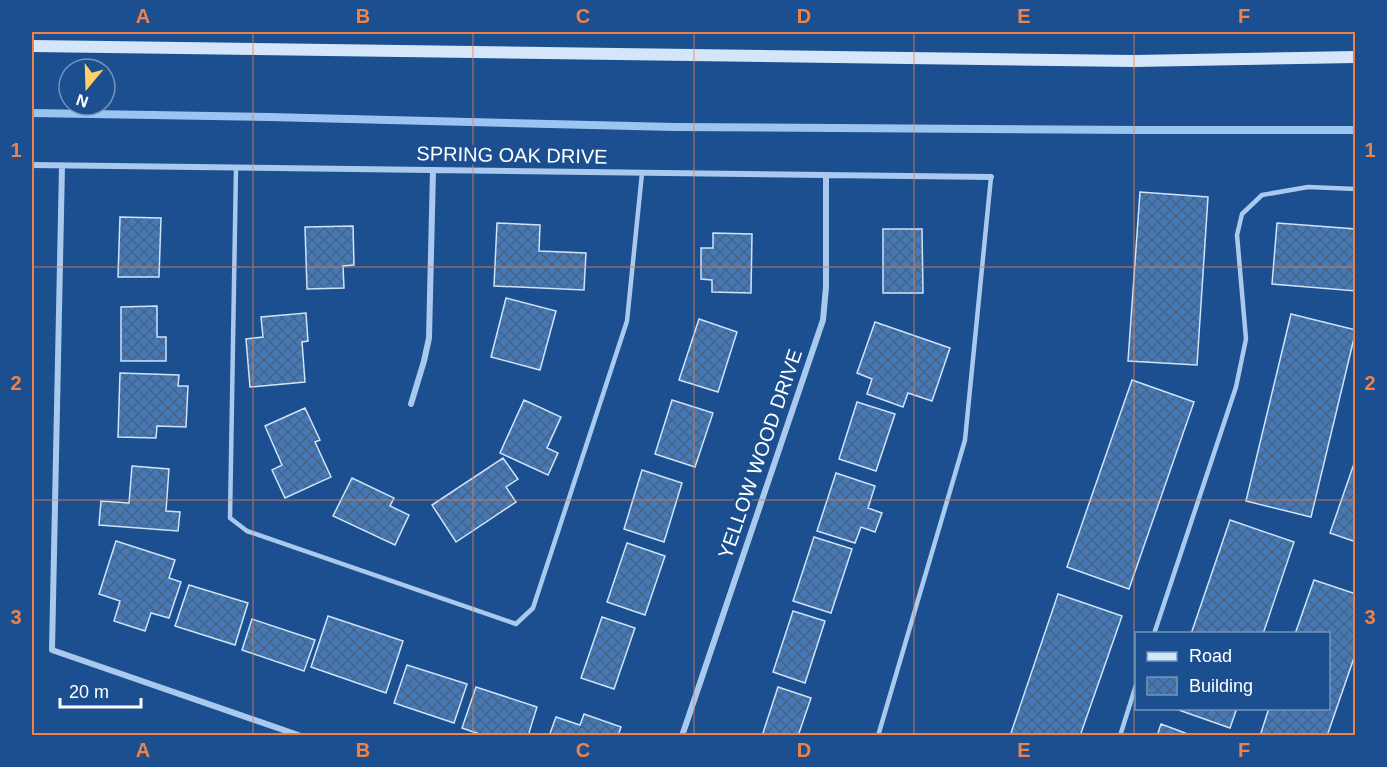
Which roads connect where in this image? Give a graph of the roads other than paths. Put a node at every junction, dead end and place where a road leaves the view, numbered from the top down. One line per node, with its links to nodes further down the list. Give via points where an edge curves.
1 (32, 46): 2 (main road, via 1134,61)
2 (1356, 57)
3 (32, 165): 4 (street, SPRING OAK DRIVE)
4 (62, 166): 5 (street, SPRING OAK DRIVE); 14 (street, via 52,650)
5 (236, 168): 6 (street, SPRING OAK DRIVE); 7 (lane, via 230,518 247,531 516,624 533,608 627,321)
6 (433, 171): 7 (street, SPRING OAK DRIVE); 11 (street, via 429,338)
7 (642, 173): 8 (street, SPRING OAK DRIVE)
8 (826, 175): 9 (street, SPRING OAK DRIVE); 15 (street, YELLOW WOOD DRIVE, via 823,320)
9 (992, 177): 16 (lane, via 965,440)
10 (1356, 189): 12 (lane, via 1308,187 1262,195 1242,214 1237,236 1246,339 1236,387)
11 (411, 404)
12 (1154, 632)
13 (1135, 691): 17 (lane)
14 (301, 735)
15 (682, 735)
16 (878, 735)
17 (1120, 735)

